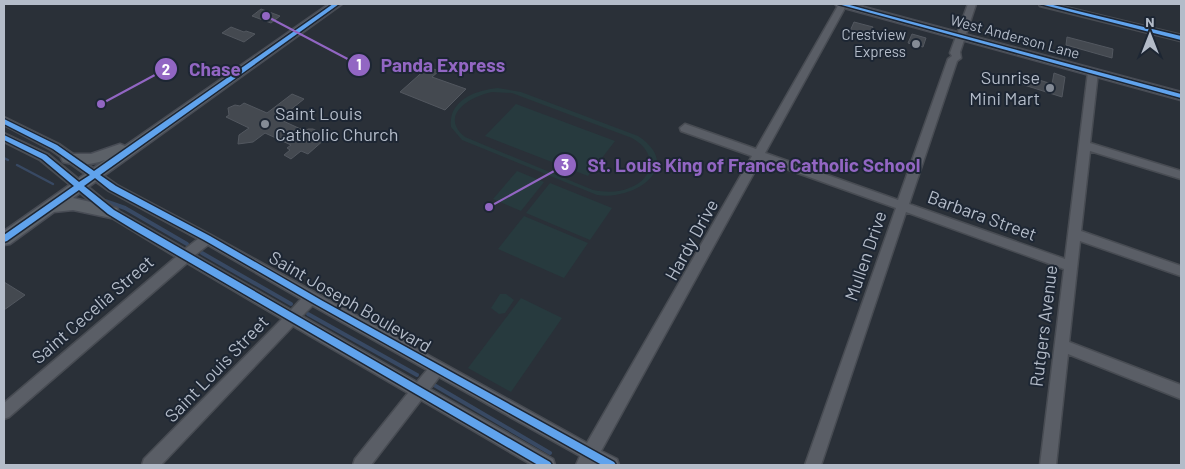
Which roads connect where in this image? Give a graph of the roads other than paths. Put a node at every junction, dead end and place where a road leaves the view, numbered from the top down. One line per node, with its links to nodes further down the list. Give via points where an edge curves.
1 (336, 4): 12 (main road)
2 (842, 4): 5 (main road, West Anderson Lane); 14 (street, Hardy Drive)
3 (972, 4): 5 (street, Mullen Drive)
4 (1043, 4): 6 (street)
5 (961, 36): 7 (main road, West Anderson Lane); 20 (street, Mullen Drive)
6 (1181, 38)
7 (1094, 72): 8 (main road, West Anderson Lane); 13 (street, Rutgers Avenue)
8 (1181, 96)
9 (4, 121): 15 (street, Saint Joseph Boulevard)
10 (685, 128): 14 (street, Barbara Street)
11 (4, 137): 18 (street, via 44,157)
12 (146, 139): 15 (main road, via 92,159); 16 (main road)
13 (1086, 146): 17 (street); 22 (street, Rutgers Avenue)
14 (760, 153): 20 (street, Barbara Street); 35 (street, Hardy Drive)
15 (68, 158): 16 (street, Saint Joseph Boulevard)
16 (95, 175): 18 (main road); 23 (street, Saint Joseph Boulevard, via 113,188)
17 (1181, 175)
18 (80, 186): 19 (main road); 21 (street)
19 (50, 206): 21 (main road, via 73,204); 24 (main road)
20 (904, 206): 26 (street, Barbara Street); 40 (street, Mullen Drive)
21 (111, 212): 25 (street)
22 (1074, 234): 26 (street, Rutgers Avenue); 27 (street)
23 (207, 238): 25 (street, Saint Cecelia Street); 28 (street, Saint Joseph Boulevard)
24 (4, 239)
25 (186, 256): 29 (street); 34 (street, Saint Cecelia Street)
26 (1070, 266): 30 (street, Rutgers Avenue)
27 (1181, 271)
28 (311, 298): 29 (street, Saint Louis Street); 31 (street, Saint Joseph Boulevard)
29 (292, 318): 32 (street); 36 (street, Saint Louis Street)
30 (1060, 345): 33 (street); 41 (street, Rutgers Avenue)
31 (437, 368): 32 (street); 35 (street, Saint Joseph Boulevard)
32 (418, 391): 37 (street); 38 (street)
33 (1181, 392)
34 (4, 412)
35 (587, 460): 39 (street, Saint Joseph Boulevard)
36 (150, 465)
37 (361, 465)
38 (547, 465)
39 (611, 465)
40 (813, 465)
41 (1048, 465)

